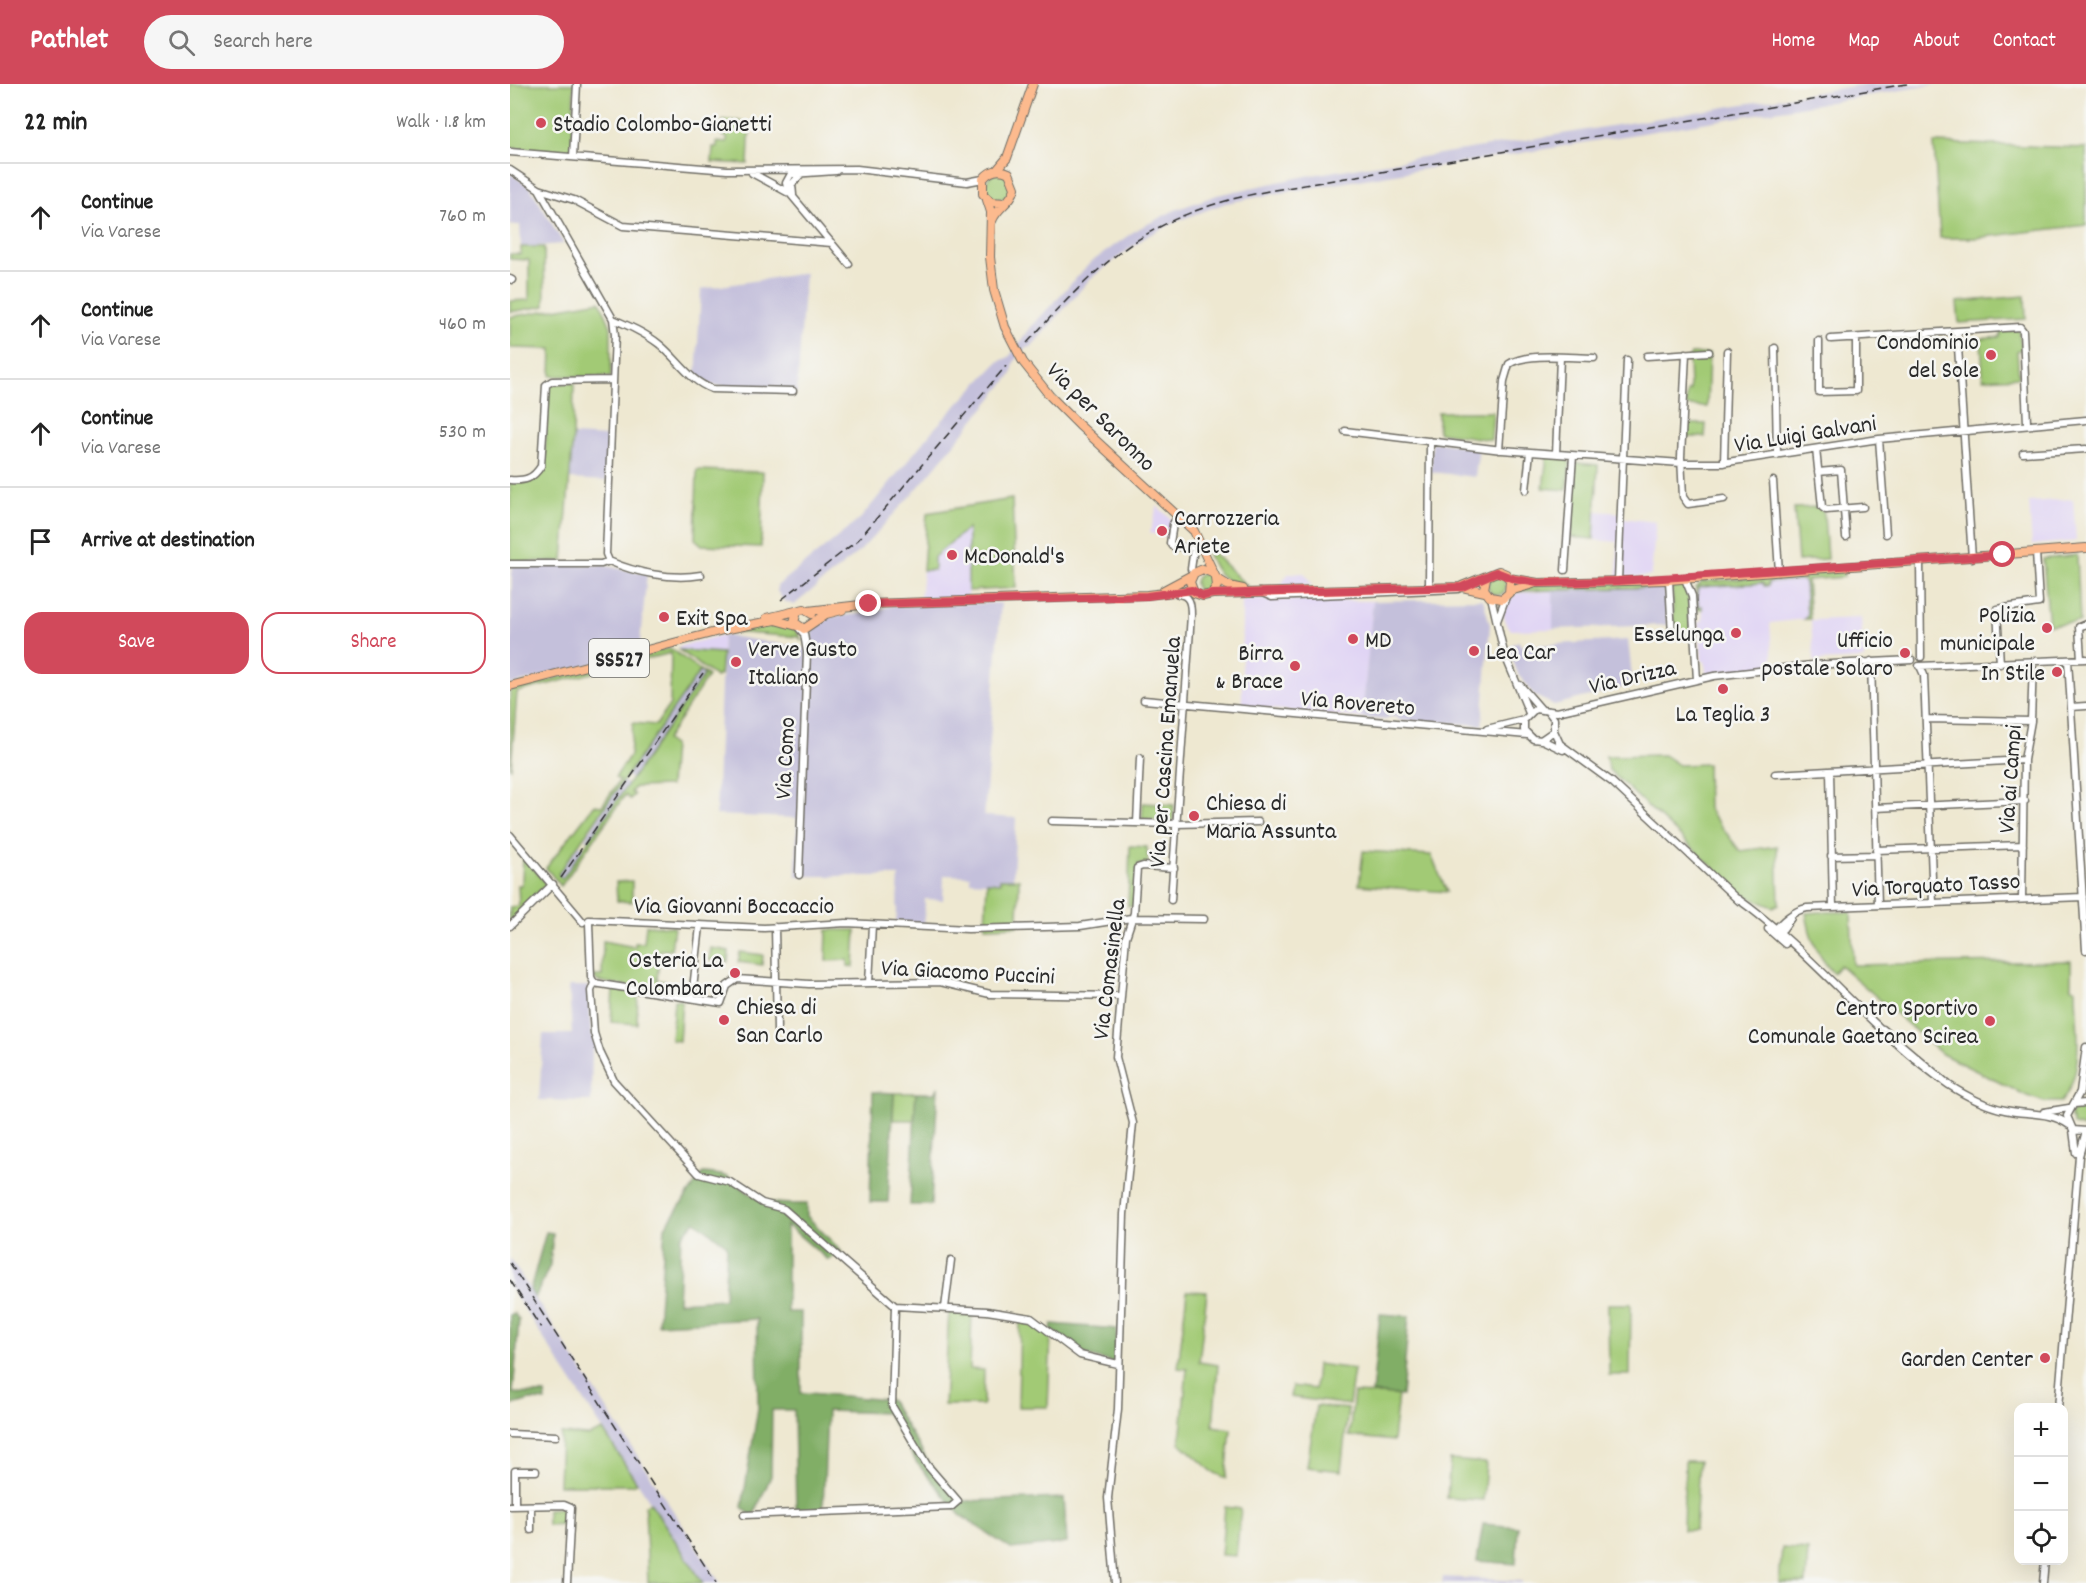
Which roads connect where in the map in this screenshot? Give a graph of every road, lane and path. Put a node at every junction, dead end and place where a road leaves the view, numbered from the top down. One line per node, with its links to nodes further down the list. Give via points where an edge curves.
1 (577, 84): 4 (street)
2 (1033, 84): 5 (main road)
3 (510, 152): 4 (street)
4 (573, 157): 8 (street)
5 (1007, 158): 9 (main road); 13 (main road)
6 (853, 169): 10 (street); 12 (street); 15 (street)
7 (510, 170): 16 (street)
8 (729, 170): 10 (street); 11 (street)
9 (996, 170): 13 (main road); 14 (main road)
10 (792, 172): 11 (street); 12 (street); 18 (street, via 786,187)
11 (752, 173): 18 (street, via 777,184)
12 (801, 174): 18 (street, via 792,184)
13 (1011, 176): 19 (main road, via 1014,193)
14 (983, 179): 15 (street); 17 (main road)
15 (967, 182): 17 (street)
16 (538, 189): 21 (street, via 574,200 624,226); 23 (street)
17 (985, 197): 19 (main road, via 994,203); 20 (main road, Via per Saronno)
18 (795, 198): 21 (street)
19 (1005, 202): 20 (main road, Via per Saronno)
20 (991, 225): 62 (main road, Via per Saronno, via 990,257 997,302 1023,362 1079,425)
21 (832, 243): 22 (street)
22 (849, 264)
23 (613, 319): 36 (street); 37 (street, via 660,345 694,380 712,389)
24 (1957, 332): 25 (street); 39 (street, via 2022,328); 41 (street)
25 (1856, 338): 26 (street); 27 (street, via 1856,391 1819,392)
26 (1831, 339)
27 (1819, 341)
28 (1775, 348): 50 (street)
29 (1727, 351): 54 (street)
30 (1709, 352): 31 (street)
31 (1686, 353): 32 (street); 53 (street)
32 (1647, 356)
33 (1560, 358): 34 (street); 46 (street, via 1523,358 1507,367); 49 (street)
34 (1594, 358)
35 (1627, 360): 52 (street)
36 (613, 380): 56 (street, via 552,381 546,385 541,466 534,477); 69 (street, via 606,554)
37 (793, 391)
38 (2086, 420): 39 (street, Via Luigi Galvani)
39 (2028, 423): 41 (street, Via Luigi Galvani)
40 (1345, 431): 43 (street, Via Luigi Galvani)
41 (1963, 431): 42 (street, Via Luigi Galvani); 68 (street)
42 (1879, 439): 44 (street, Via Luigi Galvani); 63 (street)
43 (1430, 441): 46 (street, Via Luigi Galvani); 84 (street)
44 (1816, 449): 50 (street, Via Luigi Galvani); 55 (street)
45 (2086, 449): 48 (street)
46 (1499, 450): 47 (street, Via Luigi Galvani)
47 (1530, 452): 49 (street, Via Luigi Galvani); 58 (street)
48 (2023, 453)
49 (1556, 454): 51 (street, Via Luigi Galvani)
50 (1777, 455): 54 (street, Via Luigi Galvani)
51 (1573, 456): 52 (street, Via Luigi Galvani); 72 (street)
52 (1624, 459): 53 (street, Via Luigi Galvani); 82 (street)
53 (1681, 463): 54 (street, Via Luigi Galvani); 59 (street, via 1686,503)
54 (1724, 463)
55 (1818, 472): 61 (street, via 1824,510); 61 (street, via 1842,470)
56 (510, 480)
57 (1773, 481): 74 (street)
58 (1526, 490)
59 (1724, 499)
60 (1863, 507): 61 (street)
61 (1844, 508): 64 (street)
62 (1179, 516): 66 (main road, Via per Saronno, via 1194,531); 73 (street, via 1173,524 1170,543 1194,548)
63 (1886, 534)
64 (1846, 537)
65 (2086, 548): 67 (main road)
66 (1202, 549): 73 (main road); 75 (main road, Via per Saronno)
67 (2036, 552): 68 (main road); 110 (street, via 2039,603 1997,609)
68 (1972, 558): 70 (main road)
69 (609, 561): 71 (street); 76 (street, via 664,576)
70 (1920, 561): 74 (main road); 108 (street)
71 (510, 564)
72 (1565, 570)
73 (1192, 572): 75 (main road, via 1203,569); 88 (main road, via 1190,582); 92 (main road, via 1172,587)
74 (1781, 572): 79 (main road)
75 (1214, 575): 86 (main road, via 1229,586); 90 (main road, via 1216,586)
76 (701, 576)
77 (1486, 578): 78 (main road, via 1499,572); 85 (main road); 91 (main road)
78 (1509, 578): 83 (main road); 89 (main road)
79 (1697, 578): 80 (main road); 93 (street)
80 (1684, 579): 81 (main road); 93 (street)
81 (1669, 580): 82 (main road); 103 (street)
82 (1618, 581): 83 (main road)
83 (1538, 583): 89 (main road)
84 (1429, 587): 85 (main road); 86 (main road)
85 (1462, 587): 86 (street, via 1451,591 1272,597); 91 (main road)
86 (1259, 592): 90 (main road)
87 (1166, 593): 88 (main road); 92 (main road); 95 (street, Via per Cascina Emanuela, via 1186,596)
88 (1195, 593): 90 (main road); 95 (street, Via per Cascina Emanuela)
89 (1508, 593): 91 (main road, via 1498,599); 98 (street)
90 (1212, 594)
91 (1488, 595): 98 (street)
92 (1147, 596): 94 (main road)
93 (1692, 596): 112 (street)
94 (885, 604): 96 (main road); 101 (main road, via 832,612)
95 (1191, 608): 115 (street, Via per Cascina Emanuela)
96 (808, 611): 97 (main road); 101 (main road, via 813,617)
97 (797, 612): 100 (main road); 102 (main road, SS527)
98 (1497, 621): 111 (street)
99 (2086, 624): 105 (street, via 2079,627)
100 (797, 626): 101 (main road); 102 (main road, SS527, via 775,620); 104 (street)
101 (810, 626): 104 (street, Via Como)
102 (729, 630): 113 (main road, SS527)
103 (1671, 635)
104 (807, 644): 149 (street, Via Como)
105 (2084, 659): 106 (street, Via Drizza)
106 (2068, 660): 109 (street, Via Drizza); 117 (street)
107 (1871, 661): 108 (street, Via Drizza); 112 (street, Via Drizza); 133 (street)
108 (1919, 662): 110 (street, Via Drizza); 121 (street, via 1924,675)
109 (2033, 662): 110 (street, Via Drizza); 123 (street, Via ai Campi)
110 (2000, 664)
111 (1514, 677): 118 (street); 120 (street)
112 (1697, 680): 119 (street, Via Drizza)
113 (510, 686)
114 (1144, 700): 115 (street, Via Rovereto)
115 (1185, 704): 125 (street, Via Rovereto); 142 (street, Via per Cascina Emanuela)
116 (2086, 706): 117 (street)
117 (2072, 707): 151 (street)
118 (1545, 710): 119 (street, Via Drizza); 120 (street); 124 (street)
119 (1564, 710): 124 (street, Via Drizza)
120 (1529, 713): 122 (street)
121 (1926, 719): 123 (street); 131 (street)
122 (1524, 720): 125 (street); 127 (street)
123 (2031, 721): 130 (street, Via ai Campi)
124 (1555, 723): 126 (street)
125 (1479, 730): 127 (street, Via Rovereto)
126 (1554, 731): 128 (street); 132 (street, via 1560,744)
127 (1527, 735): 128 (street)
128 (1542, 740): 132 (street)
129 (1140, 758): 141 (street)
130 (2024, 760): 131 (street); 136 (street, Via ai Campi)
131 (1928, 764): 133 (street); 137 (street)
132 (1594, 767): 153 (street)
133 (1874, 768): 134 (street); 138 (street)
134 (1830, 771): 135 (street); 147 (street)
135 (1775, 774)
136 (2025, 801): 137 (street); 144 (street, Via ai Campi)
137 (1930, 805): 138 (street); 145 (street)
138 (1875, 808): 146 (street)
139 (1052, 821): 141 (street)
140 (1258, 822): 142 (street)
141 (1137, 823): 142 (street)
142 (1176, 824): 148 (street, Via per Cascina Emanuela)
143 (510, 835): 150 (street)
144 (2023, 845): 145 (street); 152 (street, Via ai Campi)
145 (1931, 848): 146 (street); 155 (street)
146 (1877, 853): 147 (street); 156 (street)
147 (1832, 856): 157 (street)
148 (1174, 868): 154 (street, Via per Cascina Emanuela); 160 (street, Via Comasinella, via 1138,867)
149 (799, 875)
150 (553, 884): 162 (street); 164 (street)
151 (2084, 894): 152 (street, Via Torquato Tasso); 169 (street)
152 (2022, 898): 155 (street, Via Torquato Tasso)
153 (1737, 899): 167 (street); 167 (street)
154 (1172, 900)
155 (1933, 903): 156 (street, Via Torquato Tasso)
156 (1878, 905): 157 (street, Via Torquato Tasso)
157 (1833, 907): 167 (street, Via Torquato Tasso, via 1802,909)
158 (1171, 908): 159 (street)
159 (1170, 917): 160 (street, Via Giovanni Boccaccio); 161 (street, Via Giovanni Boccaccio)
160 (1131, 918): 163 (street, Via Giovanni Boccaccio, via 1054,928); 174 (street, Via Comasinella)
161 (1204, 919)
162 (588, 921): 165 (street, Via Giovanni Boccaccio); 172 (street)
163 (872, 925): 166 (street, Via Giovanni Boccaccio); 173 (street)
164 (510, 926)
165 (700, 926): 166 (street, Via Giovanni Boccaccio); 175 (street)
166 (775, 927): 171 (street)
167 (1779, 929): 168 (street); 168 (street); 170 (street)
168 (1789, 942): 170 (street)
169 (2086, 950)
170 (1812, 965): 181 (street, via 1949,1085)
171 (777, 982): 173 (street, Via Giacomo Puccini); 175 (street, Via Giacomo Puccini, via 736,979 727,987 723,1003); 176 (street)
172 (594, 983): 175 (street); 187 (street, via 594,1033 603,1061 614,1081 697,1172 730,1182 762,1203 784,1209)
173 (869, 983): 174 (street, Via Giacomo Puccini, via 940,982 990,994)
174 (1120, 996): 189 (street, Via Comasinella, via 1116,1058 1133,1124 1124,1214)
175 (692, 998)
176 (777, 1031)
177 (2086, 1047): 182 (street, via 2081,1088)
178 (2086, 1078): 179 (street)
179 (2086, 1090)
180 (2086, 1103): 182 (street)
181 (1988, 1105): 182 (street, via 2051,1112); 183 (street, via 2053,1116)
182 (2072, 1106): 183 (street, via 2067,1116)
183 (2071, 1127): 184 (street); 185 (street, via 2076,1142)
184 (2086, 1131): 185 (street)
185 (2075, 1198): 190 (street)
186 (951, 1260): 188 (street)
187 (895, 1306): 188 (street); 196 (street, via 892,1406 927,1465 958,1501 951,1507)
188 (945, 1308): 189 (street, via 1031,1318 1080,1355)
189 (1118, 1364): 200 (street, Via Comasinella, via 1118,1409 1108,1497)
190 (2058, 1403)
191 (510, 1434): 192 (street)
192 (556, 1436)
193 (536, 1471): 194 (street, via 515,1471)
194 (513, 1506): 195 (street)
195 (531, 1506): 197 (street); 199 (street, via 569,1506)
196 (744, 1515)
197 (531, 1530)
198 (2045, 1565): 201 (street)
199 (567, 1583)
200 (1115, 1583)
201 (2043, 1583)

